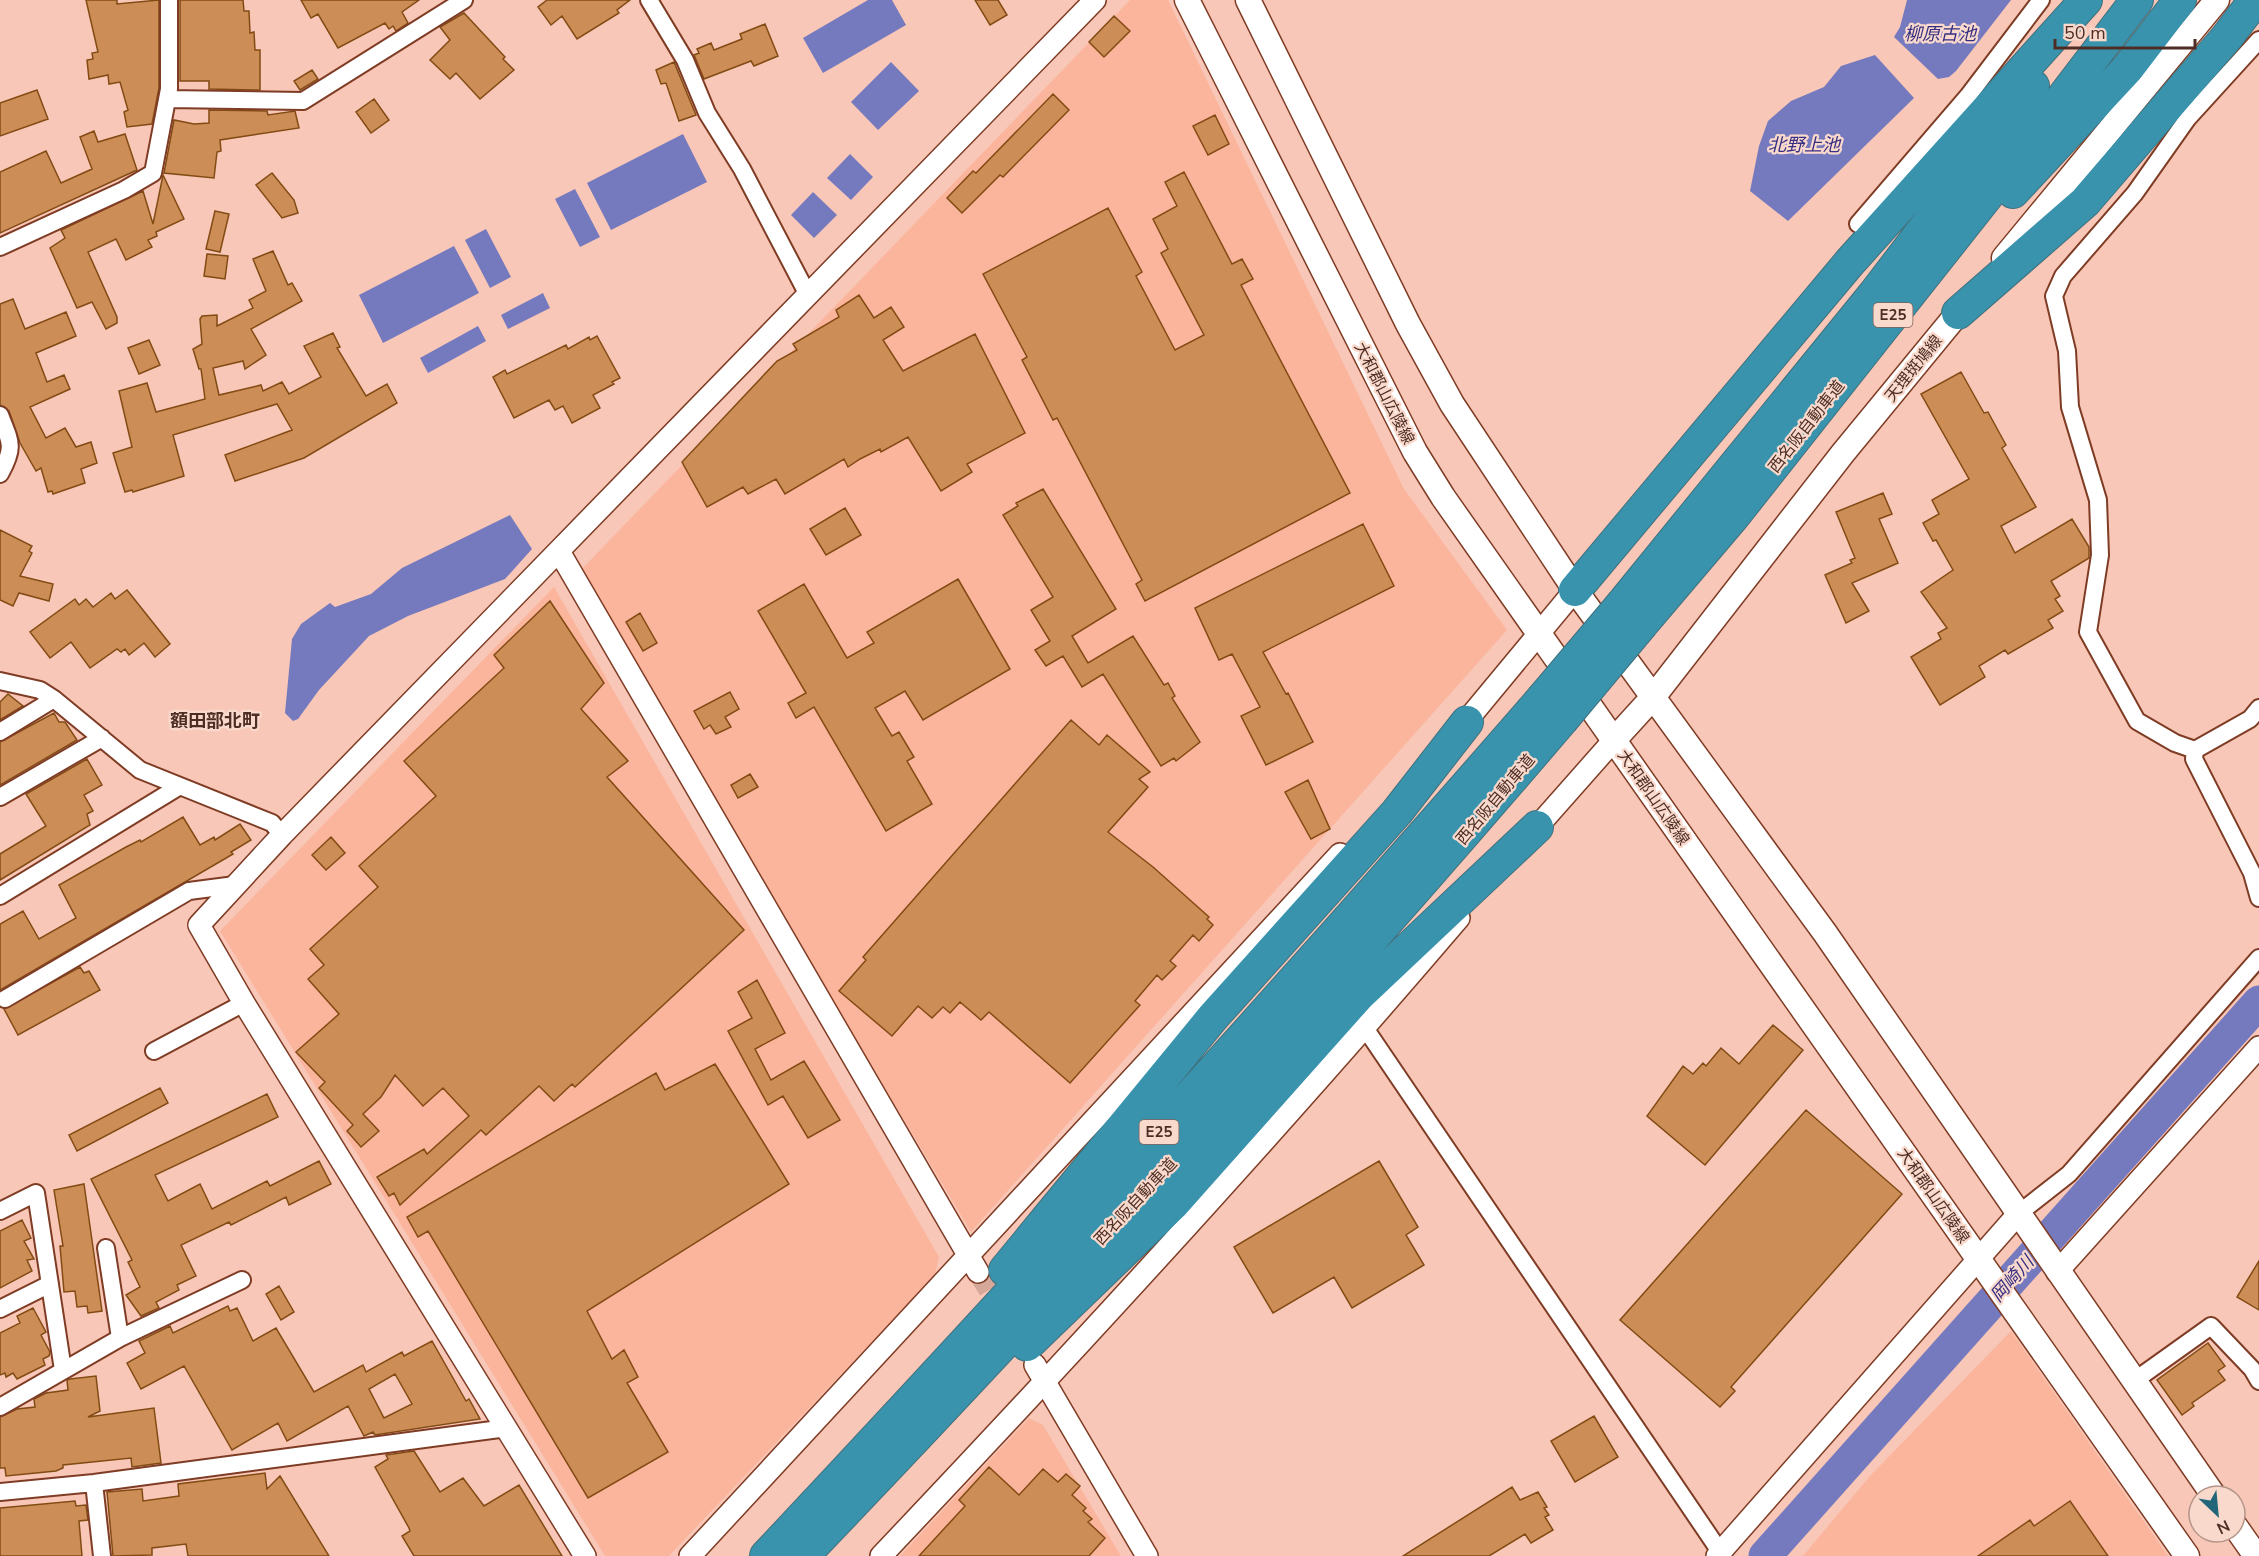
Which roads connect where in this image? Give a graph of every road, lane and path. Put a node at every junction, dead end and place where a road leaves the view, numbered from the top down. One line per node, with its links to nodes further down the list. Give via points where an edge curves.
1 (169, 0): 15 (street)
2 (464, 0): 15 (street, via 303,101)
3 (649, 0): 18 (street, via 685,60 707,113 742,169)
4 (1095, 0): 18 (street)
5 (1187, 0): 26 (main road, 大和郡山広陵線, via 1415,452)
6 (1248, 0): 24 (main road, via 1441,384)
7 (2041, 0): 16 (street, via 1968,96)
8 (2086, 0): 24 (highway, via 1850,262)
9 (2098, 0): 25 (highway, 西名阪自動車道 / E25)
10 (2137, 0): 22 (highway, 西名阪自動車道 / E25)
11 (2180, 0): 22 (highway, via 2128,68 1987,220 1799,448)
12 (2217, 0): 19 (main road, 天理斑鳩線)
13 (2254, 0): 19 (highway, via 2227,37 2085,202)
14 (2259, 40): 36 (street, via 2188,118 2135,193 2063,276 2054,296 2067,351 2070,406 2098,500 2100,555 2088,632 2137,721)
15 (167, 99): 17 (street, via 153,172 124,190)
16 (1858, 224)
17 (0, 247)
18 (808, 295): 23 (street)
19 (1958, 313): 28 (main road, 天理斑鳩線, via 1843,453)
20 (0, 415): 21 (street, via 11,441 11,454)
21 (0, 474)
22 (1733, 517): 25 (highway, 西名阪自動車道 / E25)
23 (560, 553): 40 (street); 54 (street)
24 (1575, 590): 26 (street); 28 (main road)
25 (1633, 613): 31 (highway, 西名阪自動車道 / E25, bridge)
26 (1538, 635): 32 (street); 35 (main road, 大和郡山広陵線)
27 (0, 681): 29 (street, via 40,690)
28 (1654, 696): 35 (main road, 天理斑鳩線); 51 (main road, via 1825,933)
29 (54, 699): 33 (street); 34 (street)
30 (2259, 708): 36 (street, via 2250,719)
31 (1552, 709): 66 (highway, 西名阪自動車道 / E25, via 1371,896); 76 (highway, 西名阪自動車道 / E25, via 1403,906 1174,1159)
32 (1467, 722): 54 (street, via 1314,880); 66 (highway, via 1397,812 1213,1017 1127,1120)
33 (0, 732)
34 (102, 738): 37 (street, via 140,770); 38 (street)
35 (1614, 740): 39 (street); 53 (main road, 大和郡山広陵線)
36 (2195, 750): 43 (street, via 2194,759 2252,873)
37 (180, 786): 40 (street, via 272,823); 42 (street)
38 (0, 797)
39 (1538, 827): 47 (street); 77 (highway, via 1359,995 1173,1204)
40 (282, 835): 41 (street)
41 (235, 885): 45 (street, via 189,891); 46 (street, via 199,925)
42 (0, 896)
43 (2259, 898)
44 (2259, 957): 51 (street, via 2069,1174)
45 (5, 999)
46 (244, 1003): 49 (street); 65 (street)
47 (1365, 1028): 61 (street); 71 (street)
48 (2259, 1047): 55 (street)
49 (154, 1051)
50 (0, 1211): 57 (street, via 36,1193)
51 (2021, 1219): 53 (street); 55 (main road)
52 (106, 1248): 59 (street)
53 (1982, 1262): 71 (street); 80 (main road, 大和郡山広陵線)
54 (973, 1265): 74 (street)
55 (2054, 1268): 62 (main road)
56 (242, 1280): 59 (street)
57 (50, 1284): 58 (street); 60 (street)
58 (0, 1309)
59 (120, 1338): 60 (street)
60 (63, 1370): 64 (street)
61 (1040, 1374): 78 (street); 79 (street)
62 (2134, 1381): 63 (street, via 2211,1326); 68 (main road)
63 (2259, 1381)
64 (0, 1407)
65 (507, 1428): 67 (street); 73 (street)
66 (850, 1466): 75 (highway, 西名阪自動車道 / E25)
67 (94, 1483): 69 (street); 72 (street)
68 (2206, 1484)
69 (0, 1492)
70 (2247, 1543): 81 (main road)
71 (1720, 1555)
72 (102, 1556)
73 (585, 1556)
74 (690, 1556)
75 (766, 1556)
76 (803, 1556)
77 (814, 1556)
78 (881, 1556)
79 (1147, 1556)
80 (2187, 1556)
81 (2256, 1556)

